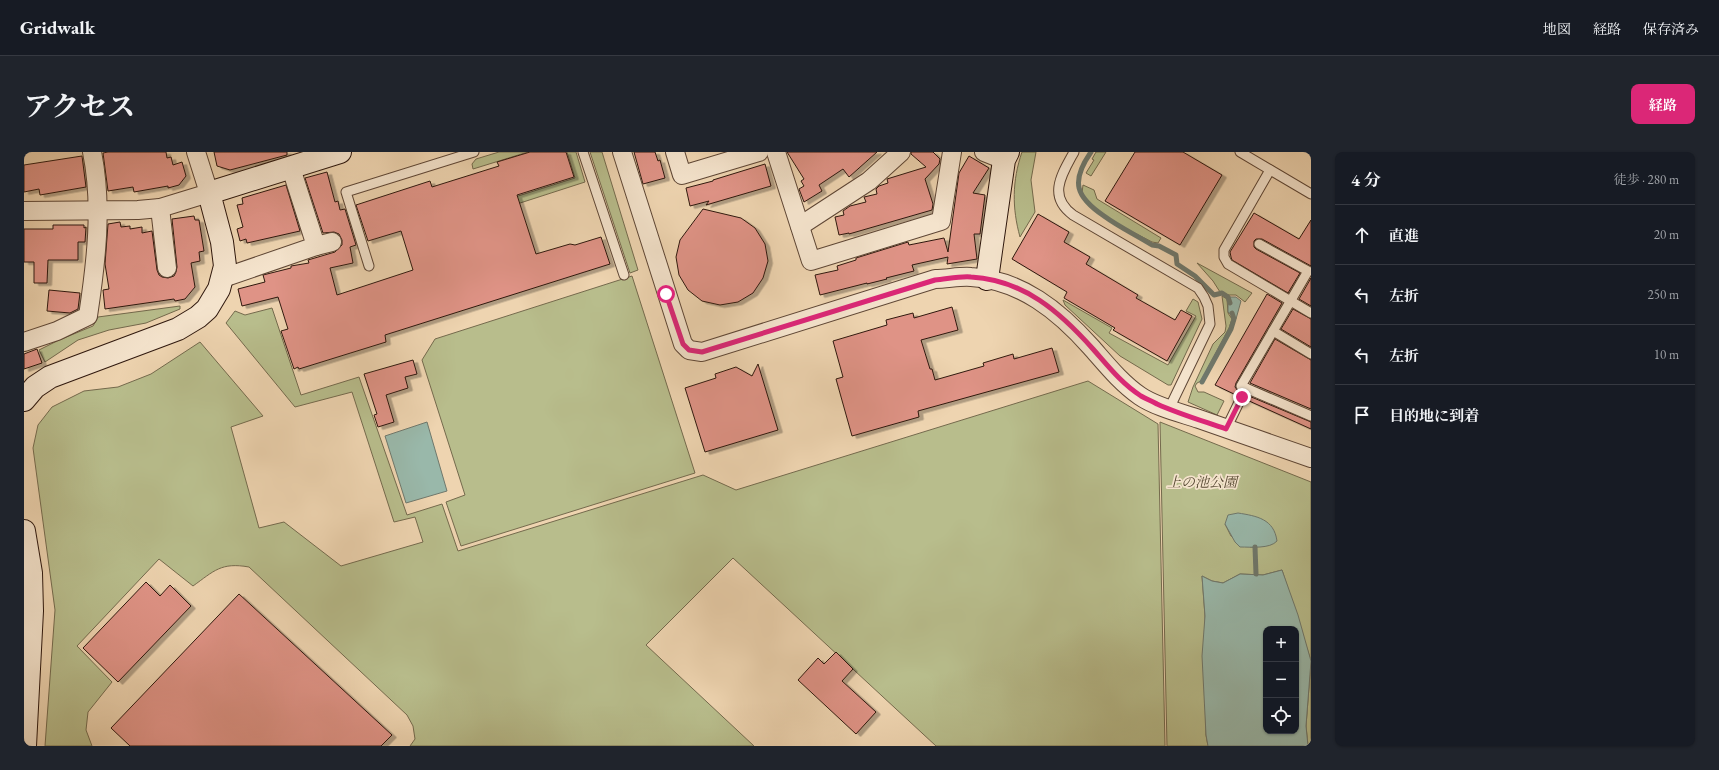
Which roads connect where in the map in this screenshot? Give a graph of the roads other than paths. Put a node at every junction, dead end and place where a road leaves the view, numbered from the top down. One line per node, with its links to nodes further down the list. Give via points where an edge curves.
1 (92, 152): 21 (street)
2 (196, 152): 18 (street)
3 (340, 152): 16 (street)
4 (474, 152): 15 (lane)
5 (583, 152): 27 (lane)
6 (622, 152): 29 (street, via 683,344 689,350 702,352 935,280 971,277)
7 (675, 152): 8 (street, via 682,175)
8 (759, 152)
9 (776, 152): 23 (street)
10 (901, 152): 23 (street, via 869,181)
11 (952, 152): 23 (street, via 941,221 811,261)
12 (1074, 152): 37 (lane, via 1059,182 1059,193 1065,208 1198,288 1208,306 1210,324)
13 (1240, 152): 17 (lane)
14 (999, 154): 29 (street)
15 (456, 155): 25 (lane, via 346,192)
16 (291, 168): 18 (street); 28 (street, via 324,244)
17 (1270, 170): 19 (lane); 30 (lane, via 1224,250 1224,257 1228,264)
18 (209, 193): 20 (street); 28 (street, via 225,253)
19 (1311, 194)
20 (160, 208): 21 (street); 26 (street)
21 (98, 210): 22 (street); 33 (street, via 88,316 57,331)
22 (24, 211)
23 (800, 226)
24 (1259, 244): 30 (lane, via 1308,271)
25 (369, 266)
26 (167, 268)
27 (624, 275)
28 (223, 278): 36 (street, via 210,304 188,324 50,377)
29 (987, 279): 37 (street, via 1025,291 1053,309 1078,332 1117,376 1141,396)
30 (1290, 301): 31 (lane); 32 (lane)
31 (1311, 313)
32 (1273, 331): 34 (lane); 35 (lane, via 1241,386)
33 (24, 342)
34 (1311, 354)
35 (1246, 388): 38 (lane); 39 (lane)
36 (24, 400)
37 (1169, 409): 39 (street)
38 (1311, 416)
39 (1226, 429): 40 (street)
40 (1311, 458)
41 (24, 531): 42 (street, via 31,573 32,611)
42 (25, 746)

